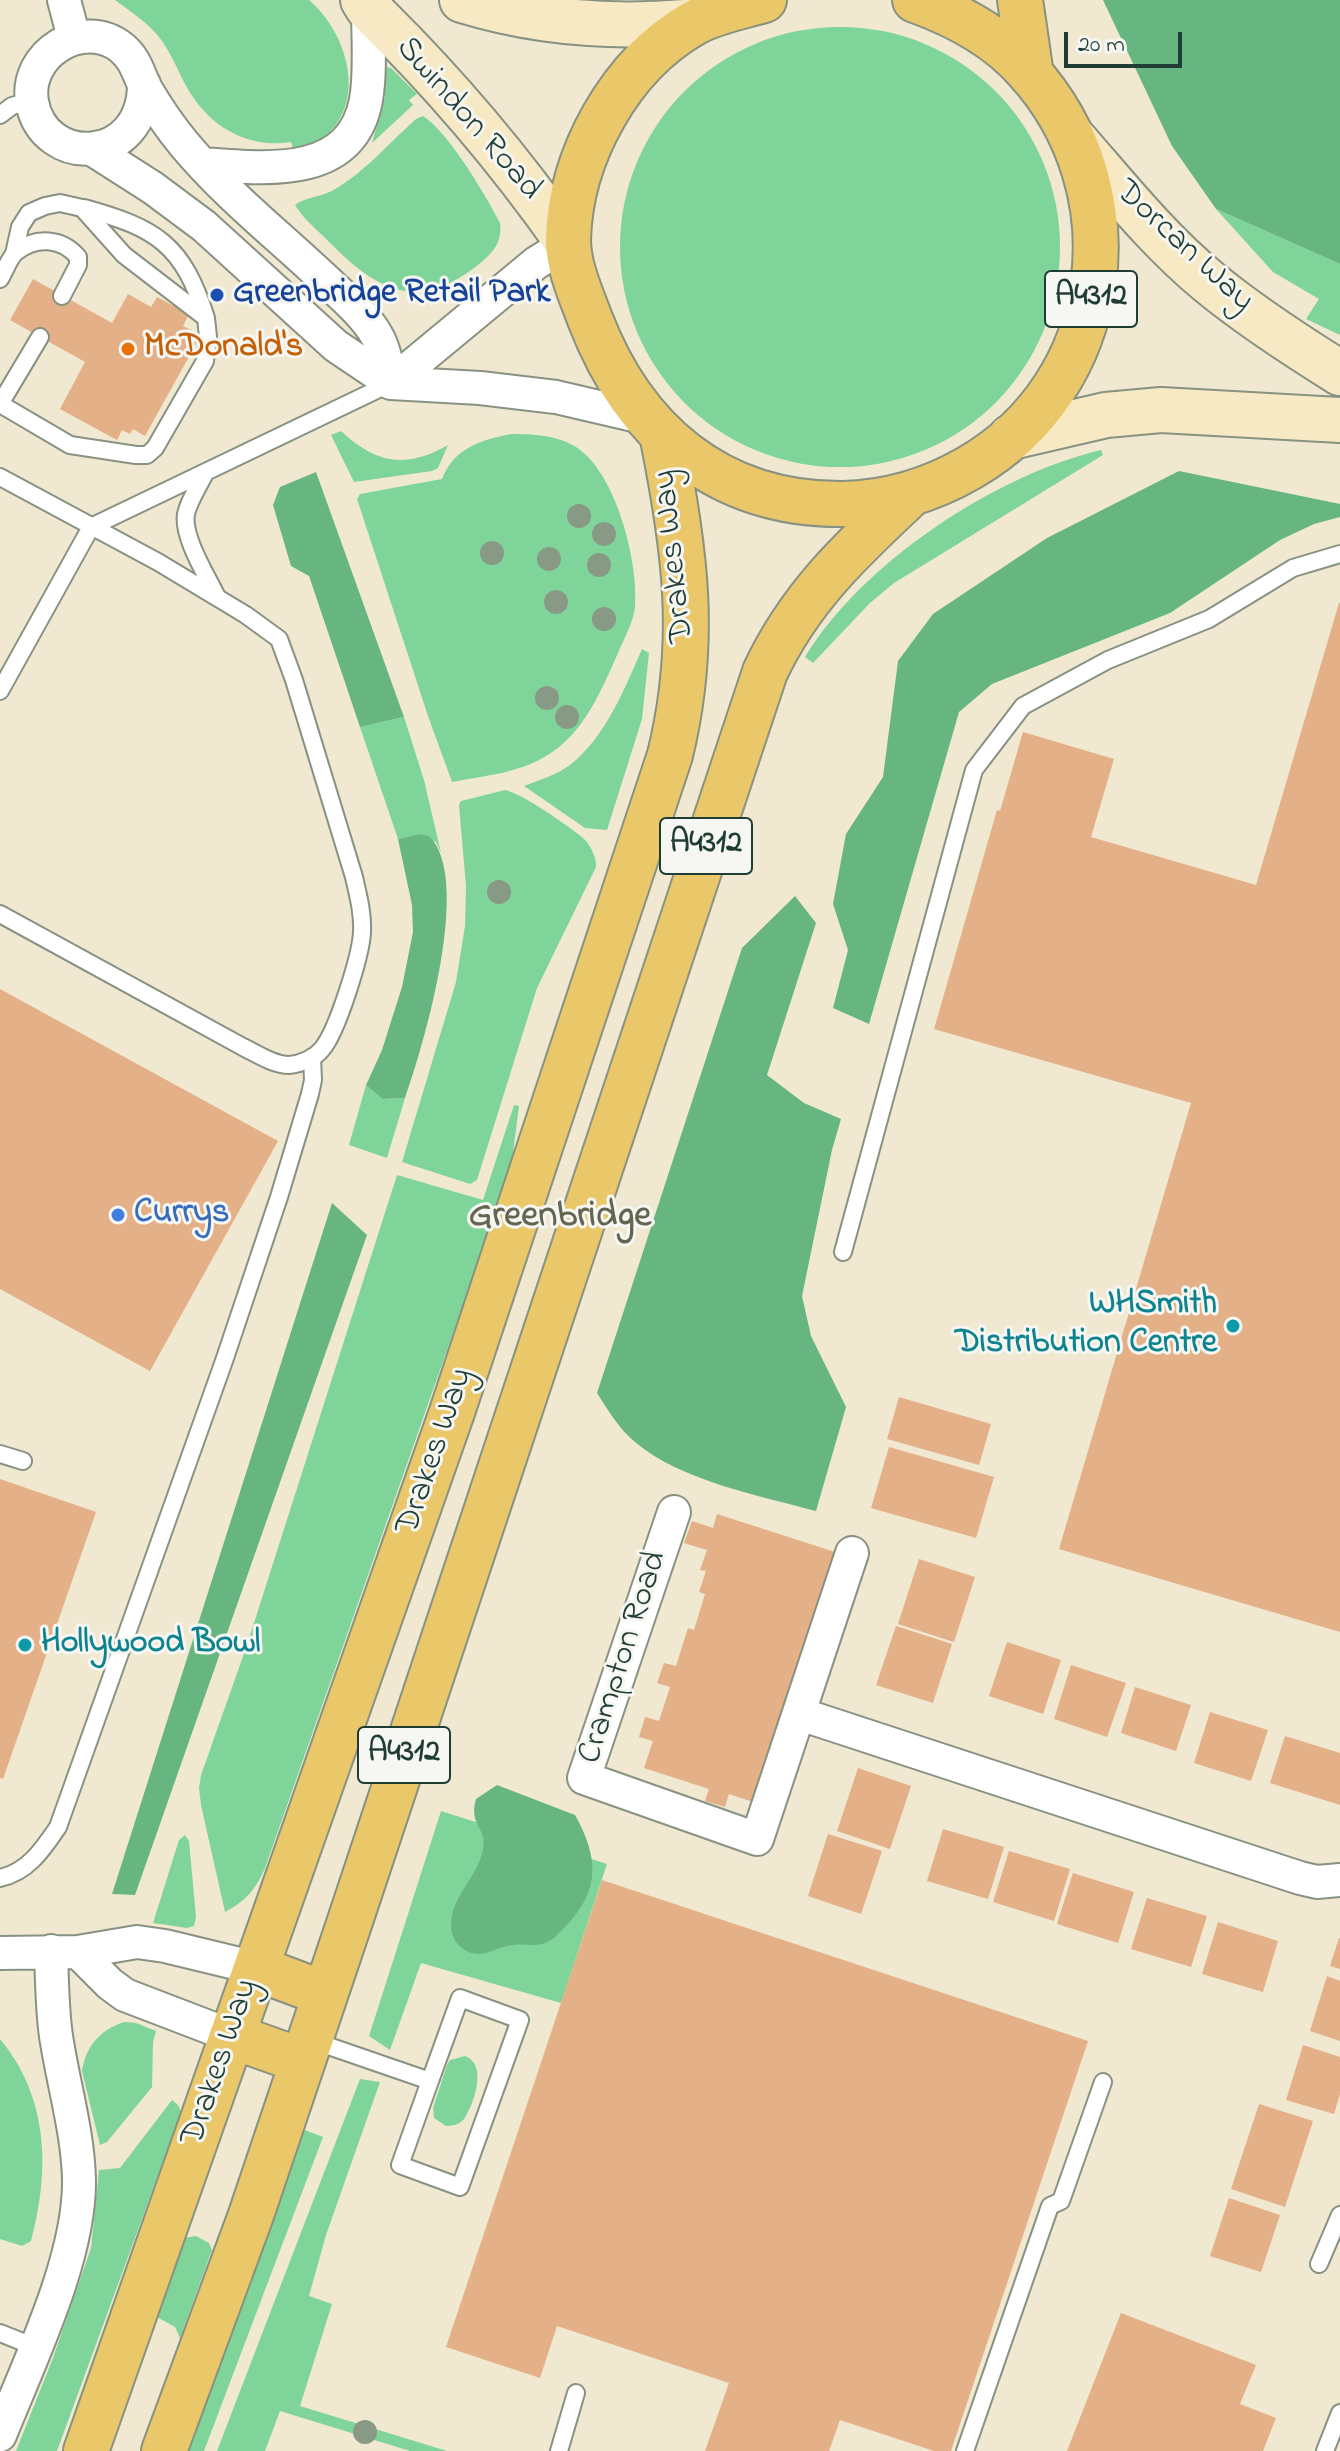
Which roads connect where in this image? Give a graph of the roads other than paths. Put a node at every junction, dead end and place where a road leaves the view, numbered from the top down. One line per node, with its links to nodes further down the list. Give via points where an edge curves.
1 (64, 0): 8 (street)
2 (462, 0): 7 (main road, via 588,25)
3 (764, 0): 7 (main road, A4312)
4 (915, 0): 9 (main road, A4312, via 985,34)
5 (1020, 0): 9 (main road, A4312)
6 (366, 4): 15 (street, via 366,99 354,129 341,144 310,164 284,168); 17 (main road, Swindon Road, via 460,102)
7 (696, 21): 17 (main road, A4312, via 637,70 604,115 581,170)
8 (74, 38): 10 (street, via 89,36 119,45 131,56); 11 (street, via 42,62 32,84)
9 (1031, 75): 13 (main road, A4312)
10 (144, 84): 14 (street, via 144,103 126,135); 15 (street)
11 (32, 100): 12 (lane); 14 (street, via 46,131 75,148)
12 (0, 115)
13 (1074, 139): 23 (main road, Dorcan Way, via 1207,281); 28 (main road, A4312, via 1096,221 1090,305 1058,382)
14 (92, 149): 24 (street, via 204,226 336,346)
15 (202, 164): 24 (street, via 365,320 383,346)
16 (82, 208): 18 (lane, via 60,203 29,213); 21 (lane, via 124,255); 21 (lane, via 149,232 171,251 191,276)
17 (568, 243): 24 (street, via 536,263); 27 (main road, A4312, via 574,274 605,355 620,384)
18 (14, 254): 19 (lane); 20 (lane, via 43,241 73,251 78,265)
19 (0, 279)
20 (62, 296)
21 (206, 318): 25 (lane, via 205,361 147,455 70,445)
22 (40, 337): 25 (lane)
23 (1340, 373)
24 (391, 383): 27 (street, via 556,397); 29 (lane)
25 (0, 404)
26 (1340, 420): 28 (main road, via 1161,410 1078,420)
27 (654, 426): 31 (main road, A4312, via 715,473 777,497 842,504); 48 (main road, Drakes Way / A4312, via 679,524 687,607 687,660 670,755 452,1412)
28 (1011, 437): 31 (main road, A4312, via 980,462)
29 (205, 473): 32 (lane); 34 (lane, via 186,523)
30 (0, 477): 32 (lane)
31 (912, 493): 49 (main road, Drakes Way / A4312, via 810,597 765,672)
32 (91, 527): 34 (lane); 35 (lane)
33 (1340, 554): 38 (lane, via 1293,568 1209,619 1108,660 1023,706 974,770)
34 (218, 598): 37 (lane, via 264,627 283,647 358,895 362,934 357,955 327,1042)
35 (0, 691)
36 (0, 914): 37 (lane, via 267,1059 291,1065)
37 (312, 1057): 44 (lane, via 310,1094 279,1197 58,1827 23,1870)
38 (843, 1252)
39 (0, 1454): 40 (lane)
40 (23, 1461)
41 (674, 1512): 43 (street, Crampton Road, via 584,1778 757,1839)
42 (852, 1553): 43 (street, Crampton Road)
43 (800, 1714): 45 (street, via 1300,1878)
44 (0, 1878)
45 (1340, 1880)
46 (64, 1951): 47 (street); 48 (street, via 137,1942); 50 (street, via 125,1995); 57 (street, via 56,2034 79,2182 71,2236)
47 (0, 1953)
48 (256, 1968): 49 (main road); 50 (main road, Drakes Way / A4312)
49 (325, 1994): 51 (main road, Drakes Way / A4312)
50 (232, 2036): 51 (main road); 61 (main road, Drakes Way / A4312)
51 (306, 2050): 52 (lane); 62 (main road, Drakes Way / A4312)
52 (430, 2081): 52 (lane, via 400,2165 460,2187 520,2020 460,1998)
53 (1103, 2082): 64 (lane, via 1061,2201 1050,2206)
54 (1340, 2215): 55 (lane)
55 (1319, 2264)
56 (0, 2333): 57 (lane)
57 (35, 2347): 60 (street)
58 (576, 2393): 63 (lane)
59 (1340, 2413): 65 (lane)
60 (0, 2435)
61 (86, 2451)
62 (164, 2451)
63 (559, 2451)
64 (965, 2451)
65 (1325, 2451)

